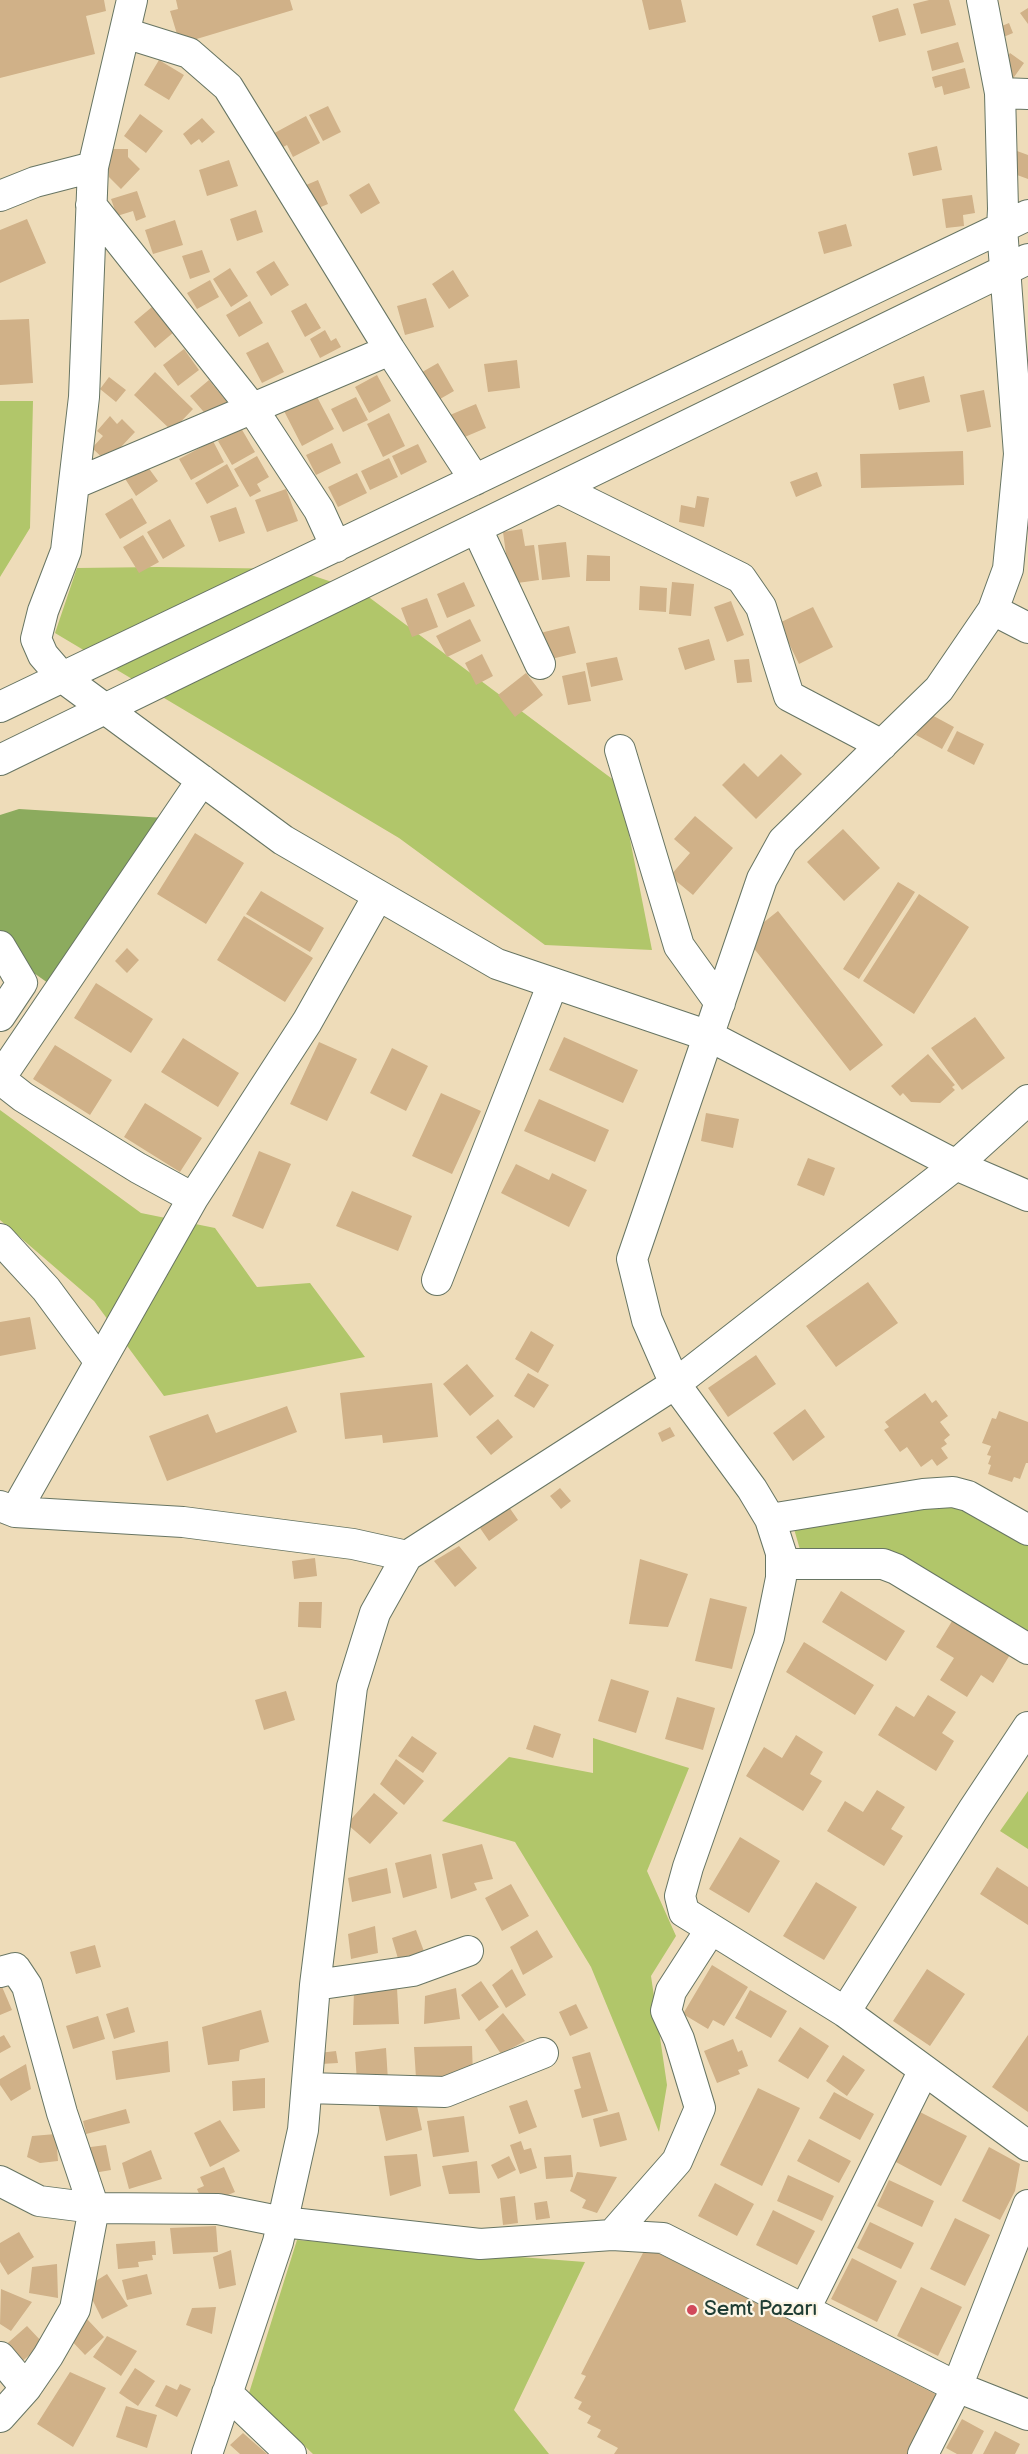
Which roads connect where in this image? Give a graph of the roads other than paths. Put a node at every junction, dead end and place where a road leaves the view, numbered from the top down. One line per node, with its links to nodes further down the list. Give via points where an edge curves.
1 (132, 0): 3 (street)
2 (982, 0): 4 (street)
3 (125, 33): 5 (street); 10 (street, via 189,53 228,87)
4 (1014, 93): 8 (street)
5 (93, 166): 6 (street); 7 (street)
6 (0, 196)
7 (91, 205): 11 (street); 13 (street, via 84,397)
8 (1015, 222): 9 (street); 12 (street)
9 (1016, 265): 14 (street); 17 (street, via 1018,454 1008,569)
10 (390, 350): 11 (street); 12 (street)
11 (252, 408): 13 (street); 16 (street, via 319,510)
12 (475, 480): 16 (street)
13 (74, 484): 20 (street, via 66,551 36,639 43,655)
14 (559, 488): 15 (street); 23 (street, via 741,578 761,607 789,696)
15 (477, 529): 19 (street); 22 (street)
16 (336, 547): 20 (street)
17 (993, 610): 18 (street); 23 (street, via 939,689)
18 (1028, 628)
19 (540, 664)
20 (62, 677): 21 (street); 22 (street)
21 (0, 707)
22 (106, 710): 25 (street); 26 (street)
23 (882, 745): 30 (street, via 783,841 762,879)
24 (620, 750): 30 (street, via 679,946)
25 (0, 760)
26 (202, 780): 27 (street, via 283,840); 33 (street)
27 (378, 896): 29 (street, via 497,964); 37 (street, via 307,1022)
28 (0, 946): 31 (street, via 22,983)
29 (553, 983): 32 (street); 39 (street)
30 (720, 1003): 32 (street)
31 (0, 1016)
32 (709, 1036): 35 (street); 41 (street, via 632,1259 647,1320)
33 (0, 1078): 37 (street, via 23,1097)
34 (1028, 1100): 35 (street)
35 (956, 1166): 36 (street); 41 (street)
36 (1028, 1196)
37 (194, 1198): 40 (street)
38 (0, 1239): 40 (street, via 46,1289)
39 (437, 1280)
40 (100, 1362): 42 (street)
41 (675, 1384): 43 (street); 45 (street)
42 (8, 1509): 45 (street, via 183,1522 354,1544)
43 (770, 1519): 44 (street, via 953,1492); 46 (street)
44 (1028, 1530)
45 (406, 1556): 52 (street, via 375,1613 352,1687)
46 (781, 1564): 47 (street, via 882,1564); 49 (street, via 782,1578 769,1637 680,1896 684,1912)
47 (1028, 1649)
48 (1028, 1727): 53 (street)
49 (711, 1929): 53 (street); 62 (street, via 671,1991 666,2011 679,2039 700,2109 677,2161)
50 (468, 1951): 52 (street, via 413,1971)
51 (0, 1972): 60 (street, via 15,1968 27,1986 62,2114)
52 (315, 1985): 56 (street)
53 (845, 2012): 55 (street)
54 (543, 2053): 56 (street, via 445,2092)
55 (924, 2070): 57 (street); 63 (street)
56 (307, 2088): 61 (street, via 303,2130)
57 (1028, 2146)
58 (0, 2181): 60 (street, via 39,2201)
59 (1028, 2205): 65 (street)
60 (94, 2208): 61 (street, via 218,2209); 66 (street, via 75,2309)
61 (283, 2222): 62 (street, via 480,2244); 67 (street)
62 (612, 2235): 63 (street, via 663,2238)
63 (805, 2309): 65 (street)
64 (0, 2357): 66 (street)
65 (957, 2387): 68 (street); 72 (street)
66 (26, 2388): 69 (street)
67 (227, 2393): 70 (street); 71 (street)
68 (1028, 2415)
69 (0, 2417)
70 (207, 2454)
71 (291, 2454)
72 (923, 2454)

